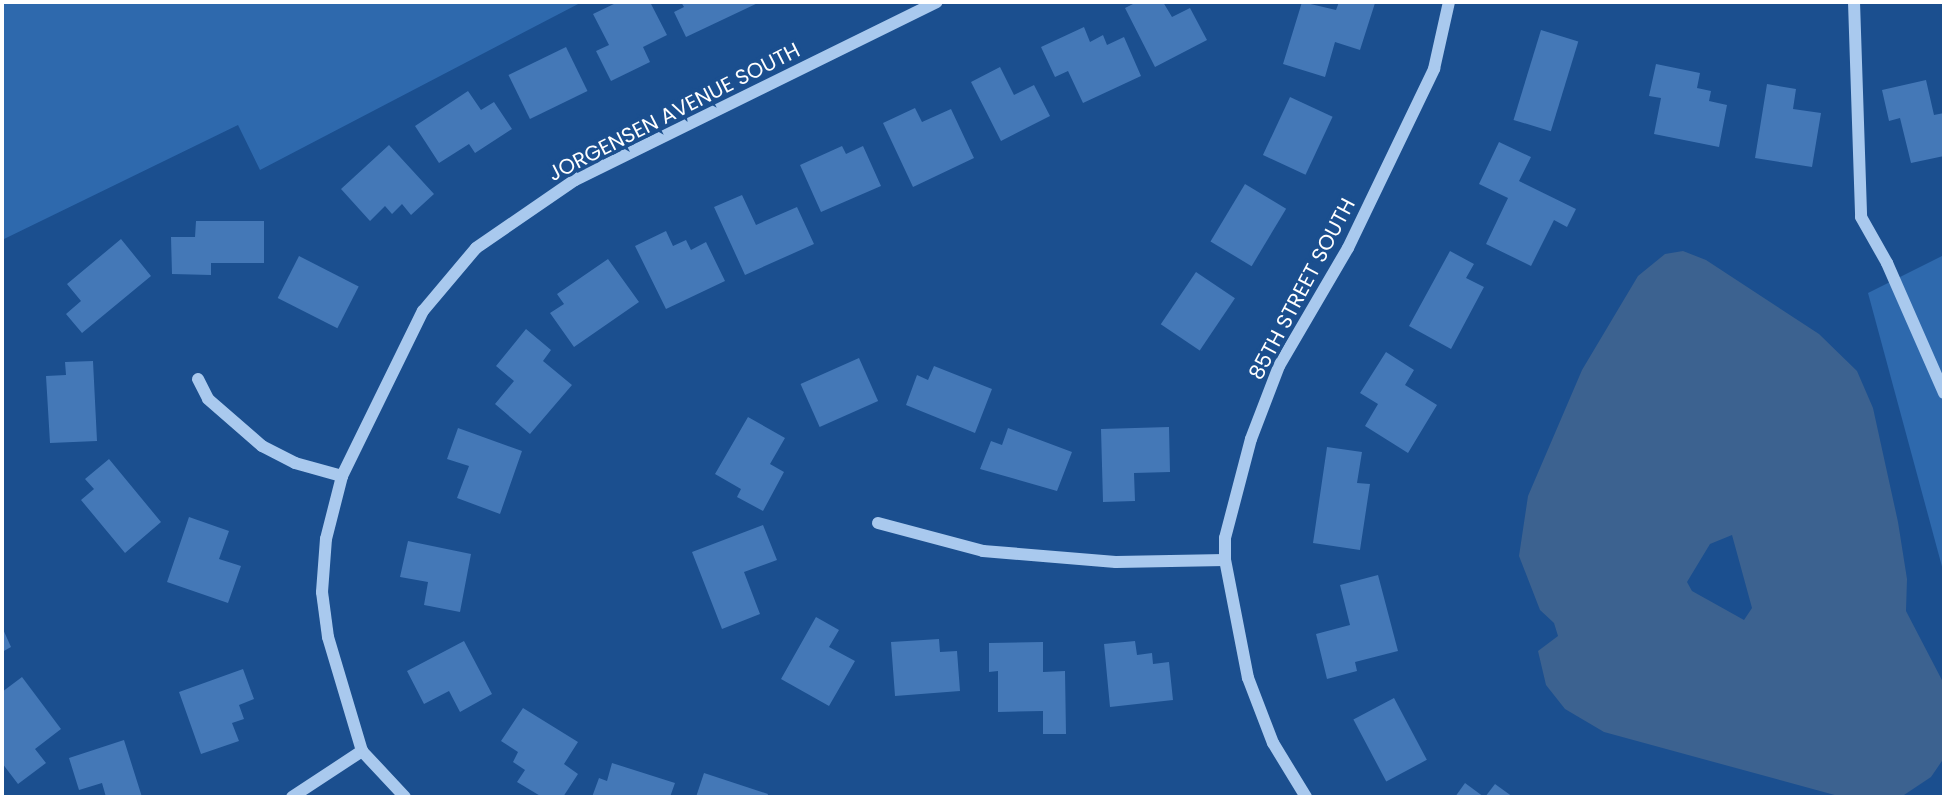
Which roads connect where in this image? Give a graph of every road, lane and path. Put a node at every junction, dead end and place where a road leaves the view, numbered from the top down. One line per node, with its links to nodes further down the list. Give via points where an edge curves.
1 (937, 2): 6 (street, JORGENSEN AVENUE SOUTH, via 575,180 476,248 423,312)
2 (1449, 2): 8 (street, 85TH STREET SOUTH, via 1434,69 1348,248 1279,366 1251,439 1225,538)
3 (1854, 2): 5 (street, via 1861,217 1924,340)
4 (198, 379): 6 (street, via 218,409 262,446 295,463)
5 (1944, 393)
6 (342, 476): 9 (street, JORGENSEN AVENUE SOUTH, via 326,539 322,592 328,637)
7 (878, 523): 8 (street, via 983,551 1116,562)
8 (1225, 560): 12 (street, 85TH STREET SOUTH, via 1248,678 1273,743)
9 (362, 751): 10 (street); 11 (street)
10 (292, 797)
11 (405, 797)
12 (1306, 797)

